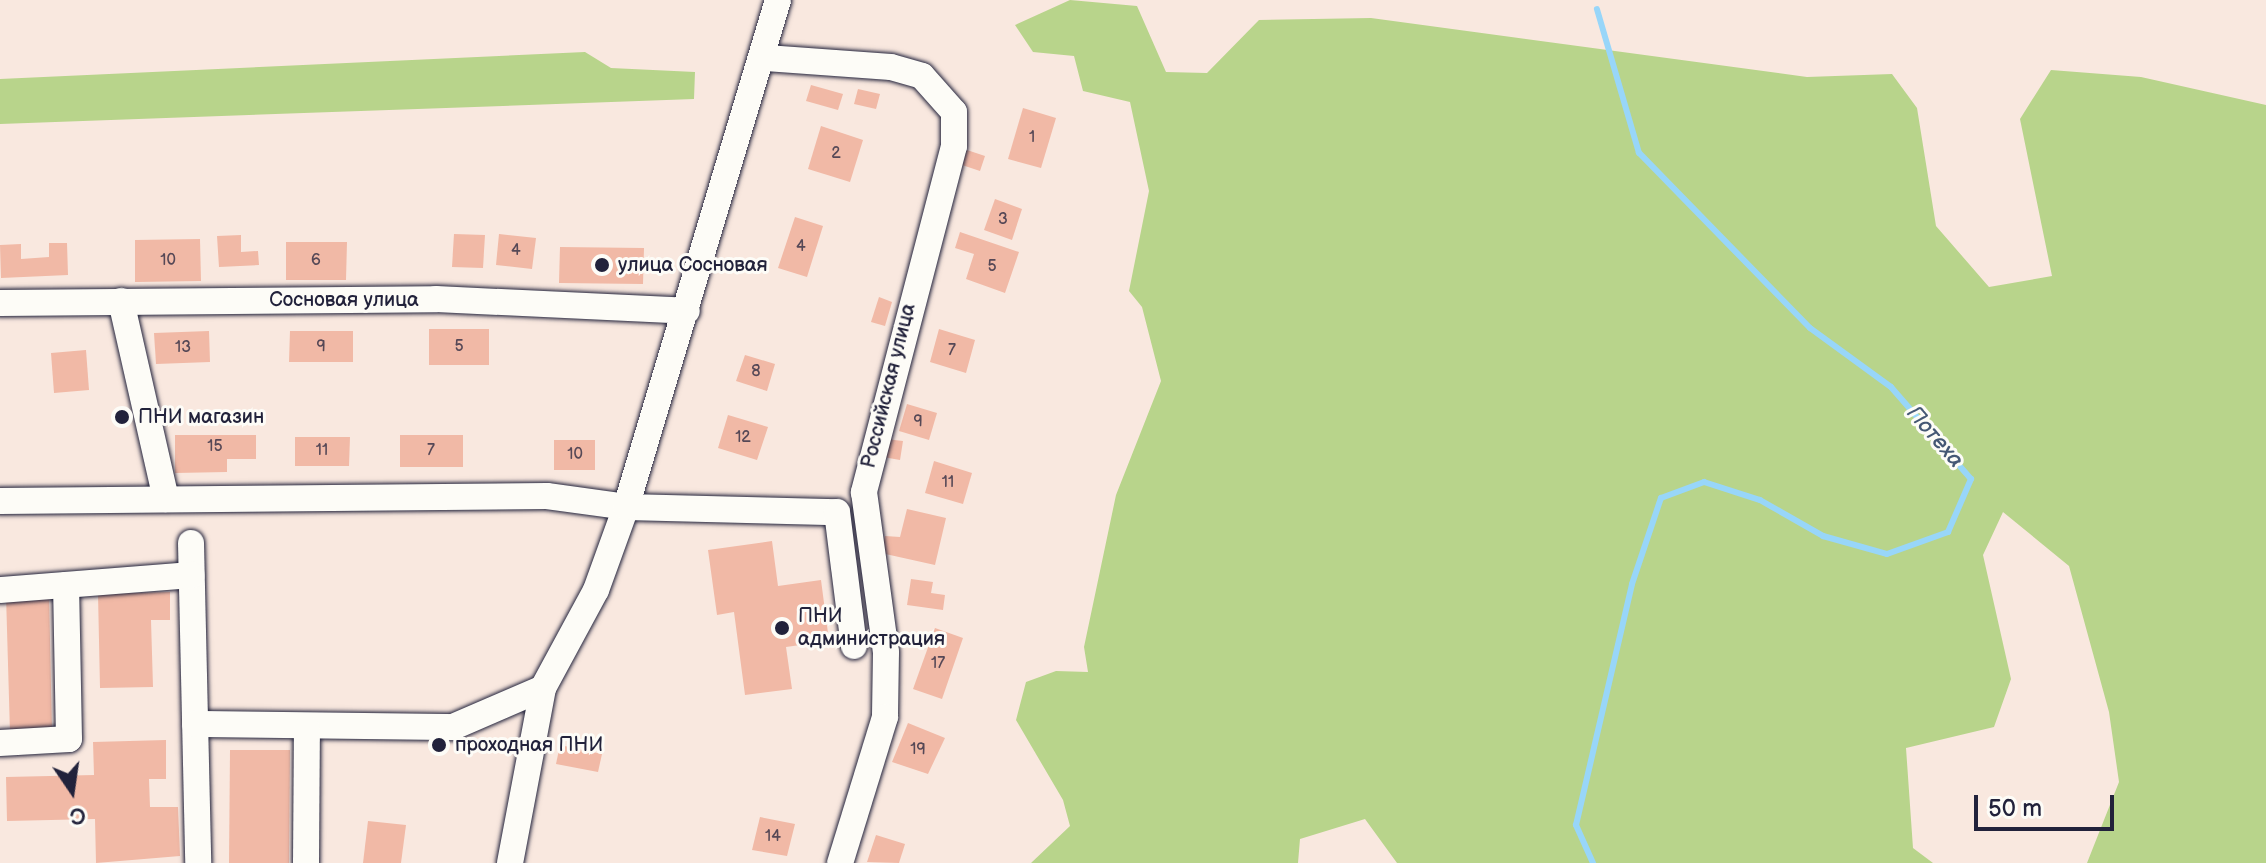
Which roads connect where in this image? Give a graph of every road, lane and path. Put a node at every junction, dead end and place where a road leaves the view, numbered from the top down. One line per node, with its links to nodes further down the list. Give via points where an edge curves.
1 (778, 0): 2 (street)
2 (766, 58): 5 (street); 21 (street, Российская улица, via 891,67 922,76 954,112 954,146 864,492 886,652 885,717)
3 (121, 301): 4 (street, Сосновая улица); 5 (street, Сосновая улица, via 436,299); 6 (street)
4 (0, 303)
5 (687, 311): 8 (street)
6 (166, 499): 7 (street); 8 (street, via 547,496)
7 (0, 501)
8 (626, 507): 13 (street, via 837,512); 14 (street, via 596,590)
9 (191, 543): 10 (street)
10 (191, 575): 11 (street); 15 (street)
11 (66, 585): 12 (street); 17 (street, via 69,739)
12 (0, 590)
13 (854, 646)
14 (543, 688): 16 (street, via 453,727); 20 (street)
15 (195, 724): 16 (street); 18 (street)
16 (307, 729): 19 (street)
17 (0, 743)
18 (198, 863)
19 (306, 863)
20 (510, 863)
21 (840, 863)

